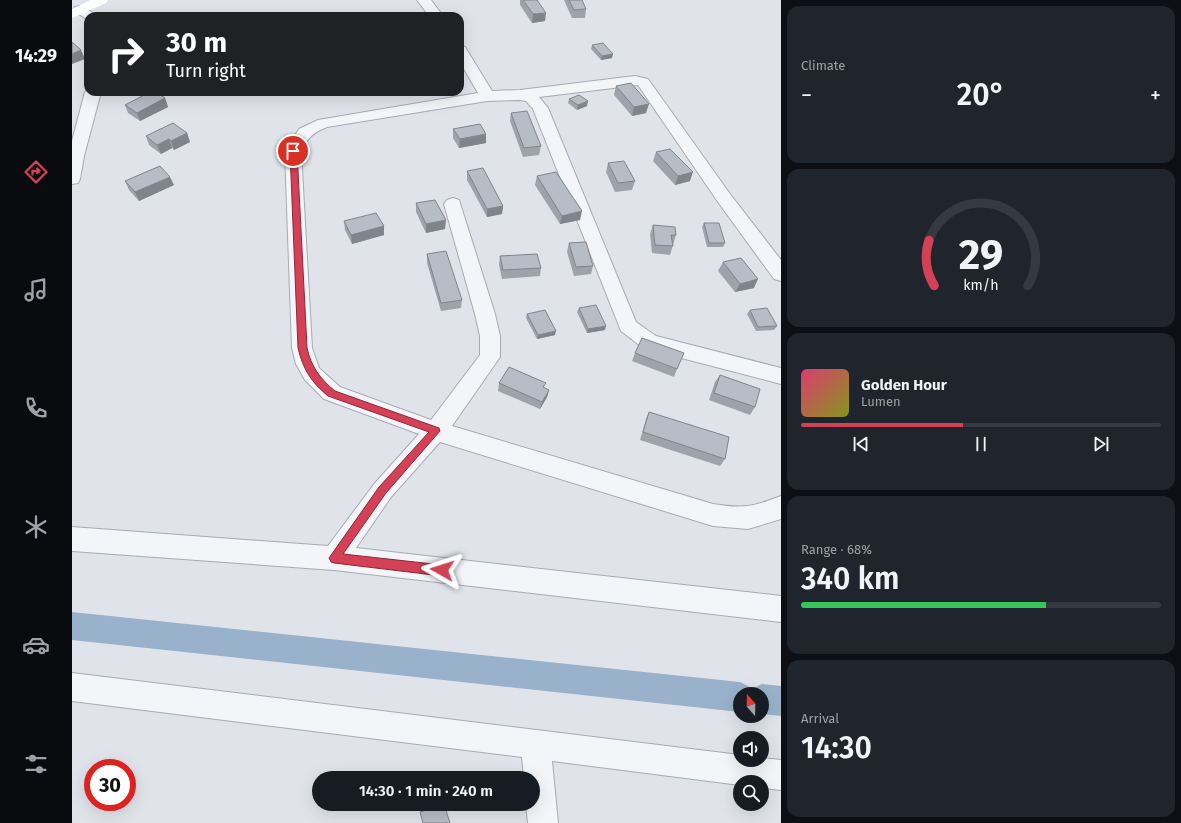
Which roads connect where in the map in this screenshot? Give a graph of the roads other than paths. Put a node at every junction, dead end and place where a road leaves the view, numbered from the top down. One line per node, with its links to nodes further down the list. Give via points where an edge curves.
1 (101, 0): 4 (street)
2 (424, 0): 3 (street)
3 (433, 12)
4 (81, 13)
5 (464, 57): 8 (street)
6 (520, 95): 8 (street); 11 (street, via 635,80 643,82); 12 (street, via 531,98 540,108 628,326 650,342)
7 (92, 96): 9 (street)
8 (487, 96): 13 (street, via 324,122 310,128 299,138 293,151 302,348 306,364 320,384 332,393)
9 (72, 179)
10 (453, 204): 13 (street, via 485,314 490,336 490,357)
11 (781, 274)
12 (781, 376)
13 (436, 431): 14 (street, via 713,515 744,520); 16 (street, via 383,490)
14 (781, 507)
15 (72, 539): 16 (street)
16 (334, 558): 17 (street)
17 (781, 609)
18 (72, 687): 19 (street)
19 (536, 745): 20 (street); 21 (street)
20 (781, 775)
21 (543, 823)

